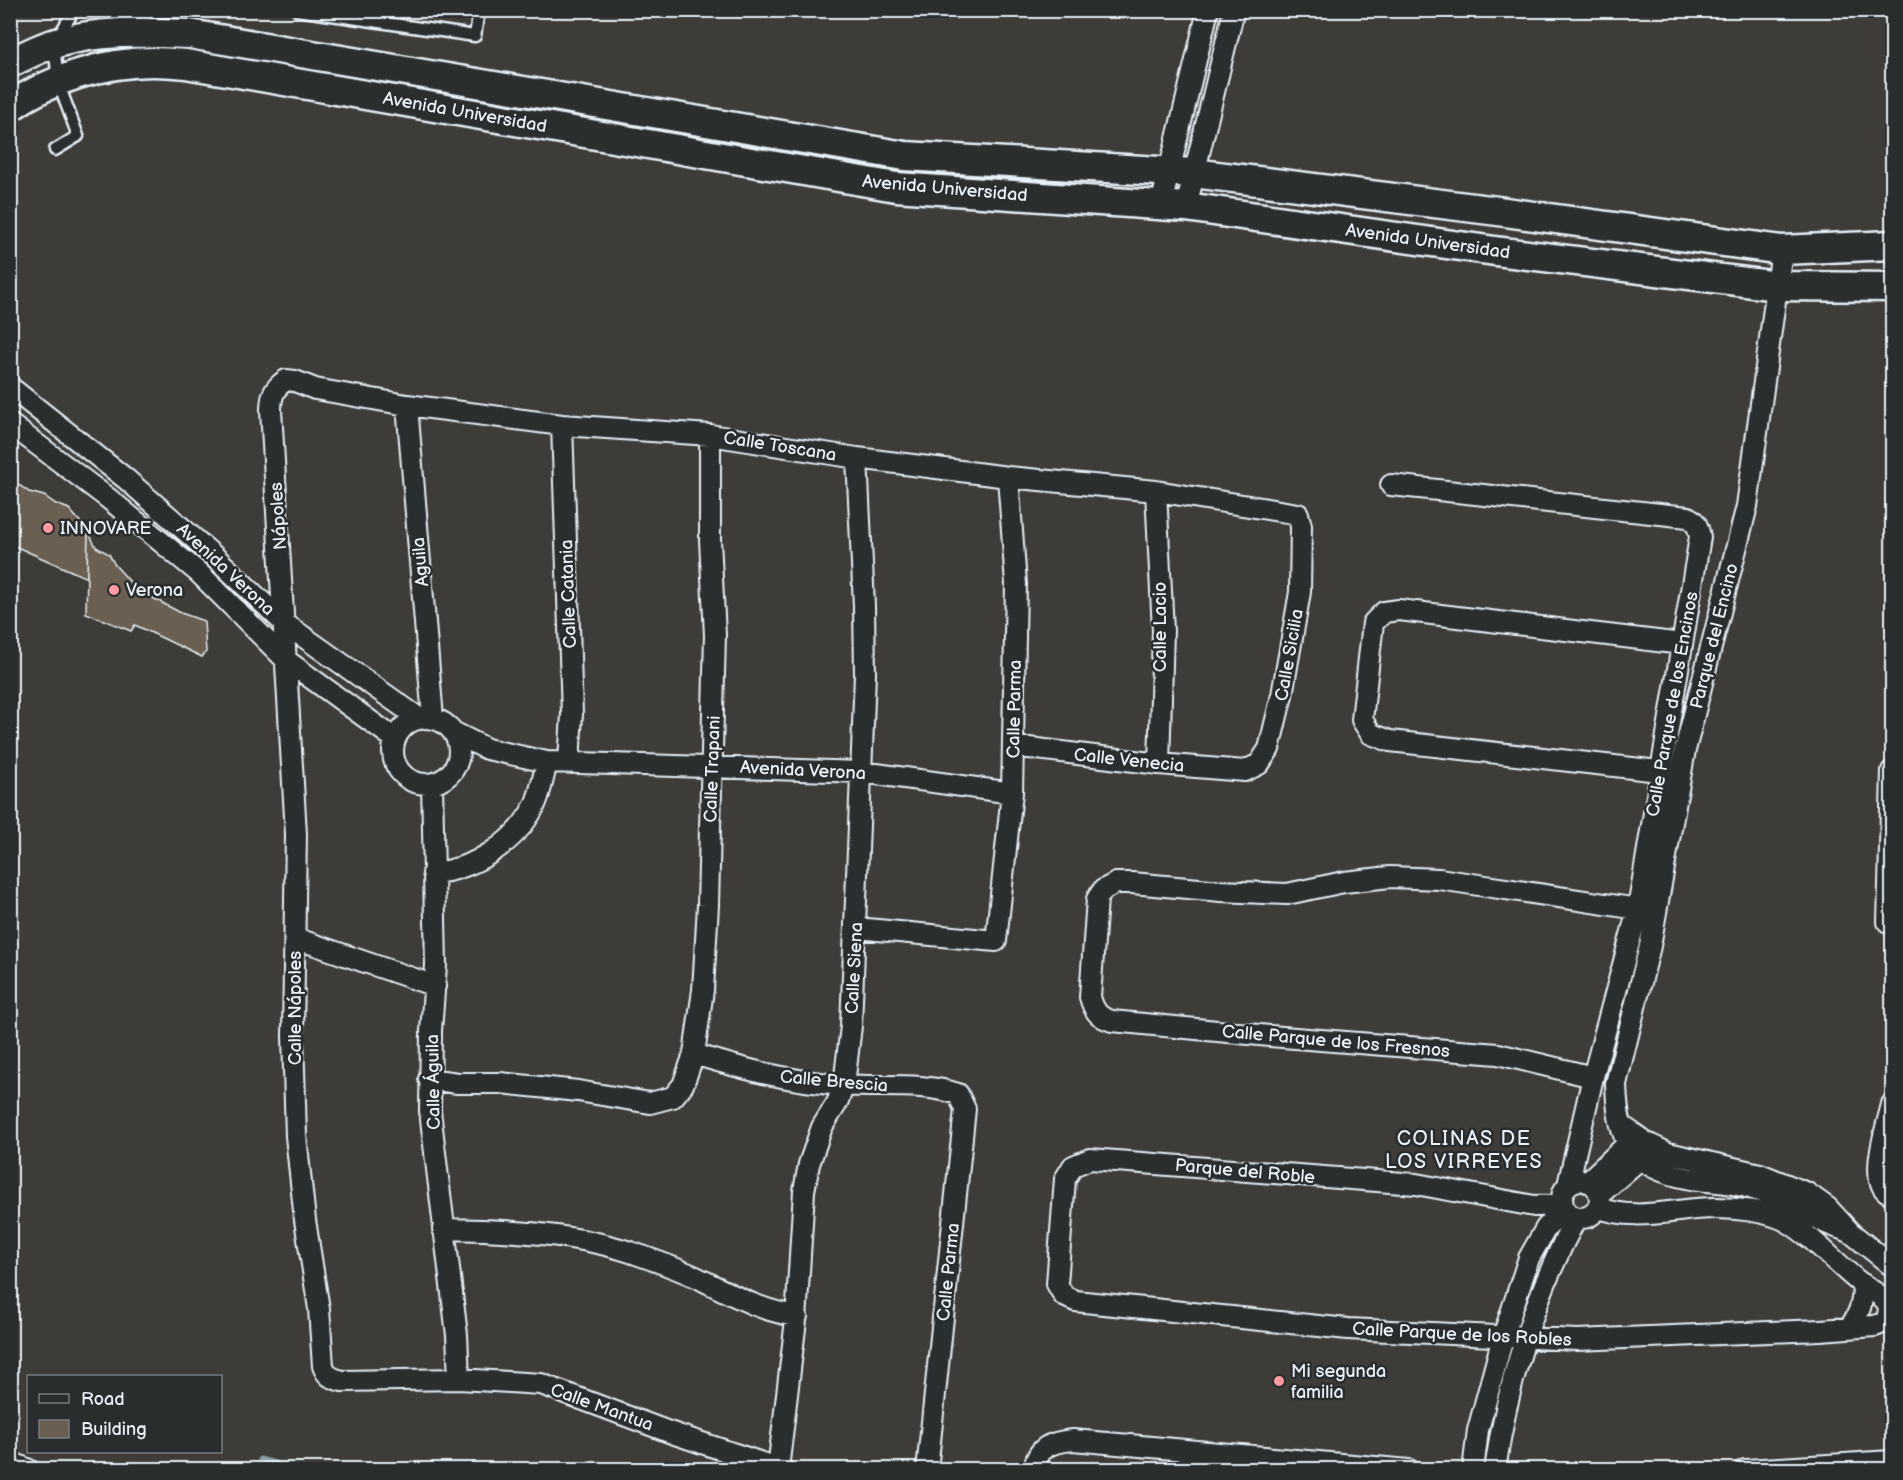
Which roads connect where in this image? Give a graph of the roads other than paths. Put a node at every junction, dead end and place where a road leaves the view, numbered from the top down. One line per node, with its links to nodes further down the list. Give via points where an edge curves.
1 (74, 10): 8 (lane)
2 (107, 10): 7 (lane)
3 (297, 10): 4 (lane, via 475,36)
4 (479, 10)
5 (1208, 10): 13 (street)
6 (1234, 10): 13 (street)
7 (189, 34): 8 (main road, Avenida Universidad, via 120,32); 13 (main road, Avenida Universidad, via 905,156)
8 (54, 44): 9 (main road, Avenida Universidad); 10 (lane)
9 (10, 63)
10 (58, 82): 11 (main road, Avenida Universidad); 12 (lane, via 78,136); 14 (main road, Avenida Universidad, via 121,64 186,64 896,187)
11 (10, 107)
12 (56, 150)
13 (1181, 172): 14 (street); 16 (main road, Avenida Universidad)
14 (1174, 206): 17 (main road, Avenida Universidad)
15 (1893, 245): 16 (main road, Avenida Universidad)
16 (1782, 250): 17 (street, Parque del Encino)
17 (1778, 286): 18 (main road, Avenida Universidad); 65 (street, Parque del Encino, via 1747,506 1685,750 1650,946 1616,1084 1617,1104)
18 (1893, 287)
19 (10, 387): 27 (street, Avenida Verona)
20 (406, 405): 21 (street, Calle Toscana, via 286,380 274,391); 23 (street, Calle Toscana); 37 (street, Aguila)
21 (271, 410): 34 (street, Nápoles)
22 (10, 424): 30 (street, Avenida Verona)
23 (562, 425): 24 (street, Calle Toscana); 44 (street, Calle Catania, via 572,714)
24 (710, 435): 25 (street, Calle Toscana); 46 (street, Calle Trapani, via 709,530 715,635)
25 (857, 458): 26 (street, Calle Toscana); 50 (street, Calle Siena, via 864,606)
26 (1008, 477): 29 (street, Calle Toscana); 40 (street, Calle Parma, via 1016,584)
27 (126, 479): 30 (street); 32 (street, Avenida Verona)
28 (1390, 486): 35 (street, Calle Parque de los Encinos, via 1688,517 1695,521 1700,537)
29 (1155, 491): 31 (street, Calle Toscana, via 1291,512 1298,514); 45 (street, Calle Lacio, via 1162,631)
30 (109, 499): 33 (street, Avenida Verona)
31 (1301, 526): 47 (street, Calle Sicilia, via 1300,592 1282,695 1269,748 1259,764)
32 (214, 556): 33 (street); 34 (street, Avenida Verona)
33 (199, 573): 36 (street, Avenida Verona)
34 (284, 623): 36 (street, Calle Nápoles); 37 (street, Avenida Verona)
35 (1682, 644): 48 (street, Calle Parque de los Encinos); 48 (street, via 1399,610 1384,612 1373,624 1362,720 1371,734 1390,741)
36 (286, 660): 39 (street, Avenida Verona); 57 (street, Calle Nápoles, via 296,834)
37 (426, 719): 38 (street, via 448,726); 39 (street, via 410,722)
38 (453, 732): 41 (street, Avenida Verona); 42 (street)
39 (395, 739): 51 (street, via 394,758 404,775 422,784)
40 (1013, 746): 45 (street, Calle Venecia); 52 (street, Calle Parma)
41 (487, 748): 42 (street); 43 (street, Avenida Verona)
42 (459, 753): 51 (street, via 451,773)
43 (547, 762): 44 (street, Avenida Verona); 53 (street, via 534,807 513,835 473,862 451,872)
44 (569, 762): 46 (street, Avenida Verona)
45 (1159, 764): 47 (street, Calle Venecia)
46 (712, 766): 50 (street, Avenida Verona); 59 (street, Calle Trapani, via 703,990)
47 (1245, 771)
48 (1659, 771): 54 (street, Calle Parque de los Encinos)
49 (1893, 771): 55 (street)
50 (862, 772): 52 (street, Avenida Verona); 56 (street, Calle Siena)
51 (432, 784): 53 (street, Calle Águila)
52 (1012, 794): 56 (street, Calle Parma, via 996,941)
53 (433, 873): 58 (street, Calle Águila)
54 (1638, 909): 60 (street, Calle Parque de los Encinos); 60 (street, Calle Parque de los Fresnos, via 1439,879 1390,877 1287,894 1116,883 1096,899 1090,998 1100,1017 1270,1036 1498,1054)
55 (1888, 922)
56 (856, 928): 62 (street, Calle Siena)
57 (295, 938): 58 (street); 78 (street, Calle Nápoles, via 296,1136 323,1366 331,1378)
58 (435, 986): 61 (street, Calle Águila)
59 (694, 1054): 61 (street, Calle Trapani, via 683,1085 673,1097 650,1103 578,1091); 62 (street, Calle Brescia, via 798,1081)
60 (1593, 1077): 66 (street, Calle Parque de los Encinos)
61 (429, 1079): 69 (street, Calle Águila)
62 (844, 1085): 63 (street, Calle Brescia); 73 (street, Calle Siena, via 822,1127 809,1164)
63 (942, 1089): 83 (street, Calle Parma, via 958,1094 965,1109)
64 (1893, 1104): 67 (street, via 1878,1169 1880,1181)
65 (1636, 1142): 66 (street); 70 (street, via 1669,1174 1749,1188 1798,1206 1850,1232)
66 (1588, 1192): 68 (street, Calle Parque de los Encinos, via 1563,1191); 68 (street, via 1589,1216); 71 (street, via 1609,1212 1628,1215 1714,1208 1749,1210 1785,1221)
67 (1893, 1194)
68 (1567, 1211): 72 (street, Parque del Roble, via 1416,1184 1090,1159 1073,1166 1065,1179 1057,1284 1064,1296); 75 (street, via 1546,1228 1529,1258); 76 (street)
69 (443, 1229): 73 (street, via 538,1234 601,1245 635,1254 773,1311); 77 (street, Calle Águila, via 458,1335)
70 (1893, 1266)
71 (1863, 1284): 74 (street, via 1859,1315); 74 (street, Calle Parque de los Robles, via 1884,1299 1889,1315 1885,1322 1875,1326)
72 (1075, 1301): 75 (street, Calle Parque de los Robles, via 1348,1329)
73 (797, 1317): 81 (street, Calle Siena)
74 (1850, 1327): 76 (street, Calle Parque de los Robles, via 1708,1336)
75 (1503, 1337): 76 (street, Calle Parque de los Robles); 86 (street, via 1478,1430)
76 (1527, 1338): 87 (street, via 1513,1378)
77 (459, 1379): 78 (street, Calle Mantua); 81 (street, Calle Mantua, via 541,1384)
78 (342, 1380)
79 (1893, 1461): 88 (street)
80 (11, 1462): 82 (street)
81 (780, 1469)
82 (29, 1470)
83 (927, 1470)
84 (1034, 1470): 85 (street, via 1045,1446 1073,1440)
85 (1409, 1470)
86 (1473, 1470)
87 (1495, 1470)
88 (1745, 1470)

